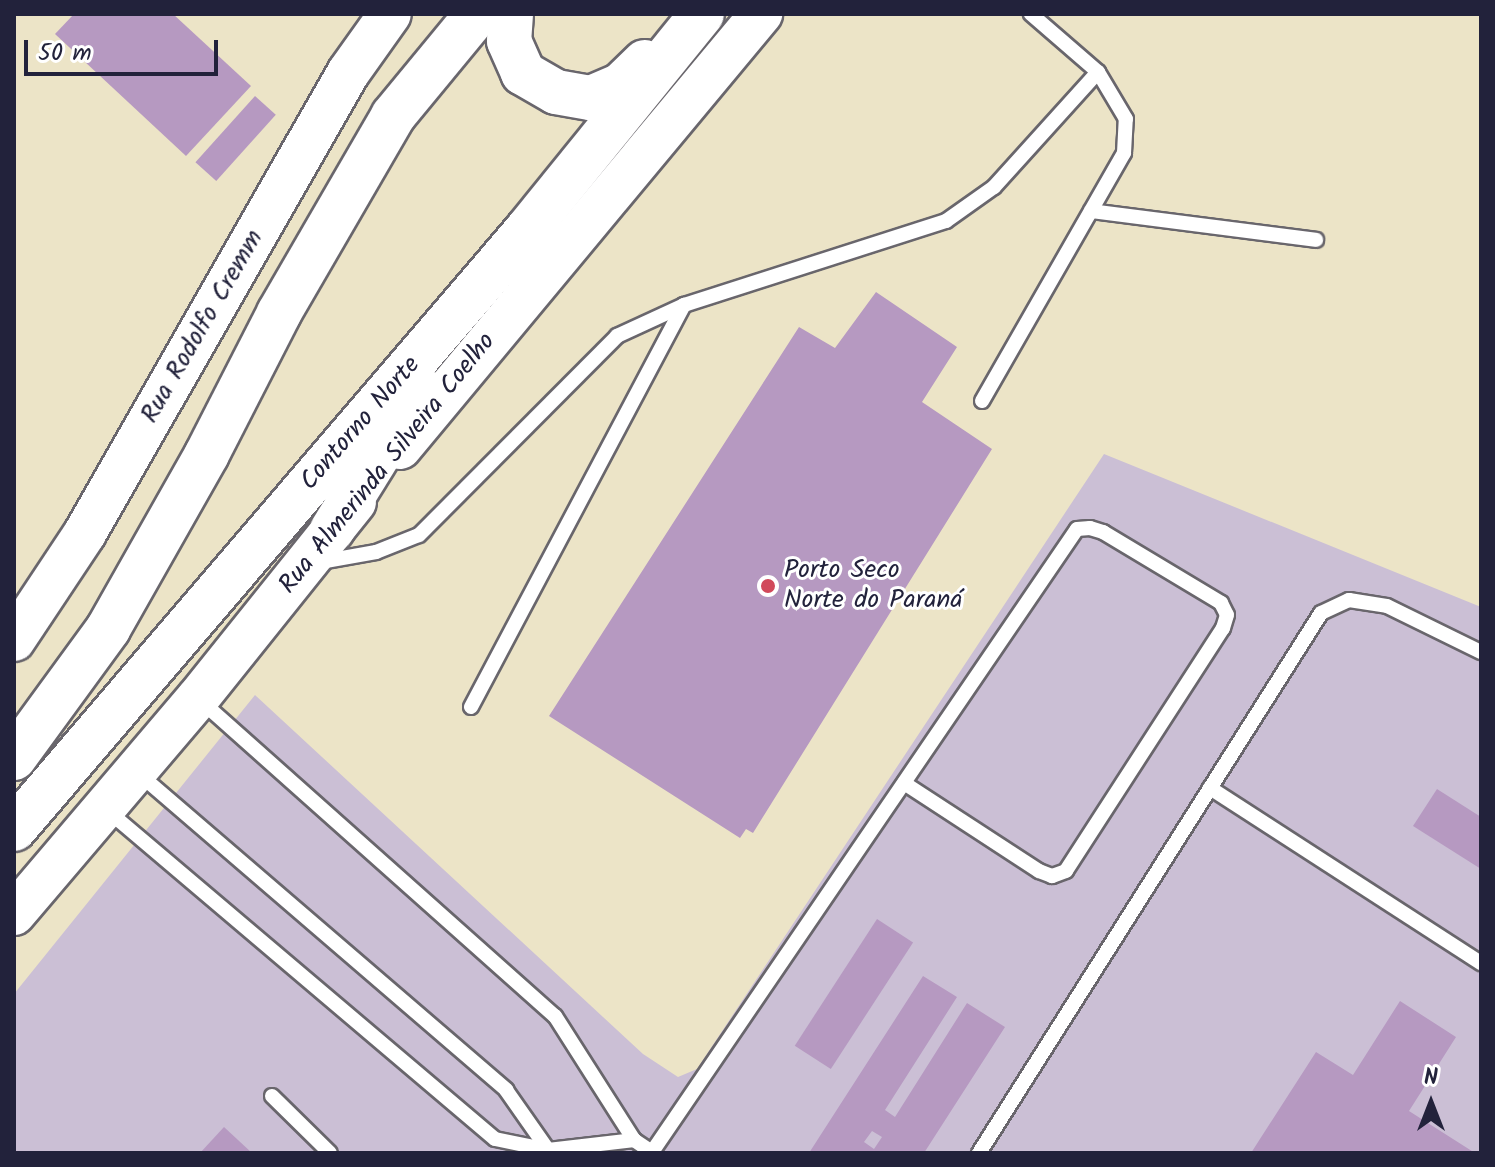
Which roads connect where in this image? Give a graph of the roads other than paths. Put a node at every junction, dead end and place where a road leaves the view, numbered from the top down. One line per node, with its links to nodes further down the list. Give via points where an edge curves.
1 (390, 14): 16 (street, Rua Rodolfo Cremm, via 348,73 85,533)
2 (477, 14): 20 (highway, via 393,116 108,629)
3 (511, 14): 4 (highway, via 509,41 523,73 556,92 591,98 621,85)
4 (690, 14)
5 (702, 14): 10 (highway, Contorno Norte)
6 (761, 14): 14 (street, Rua Almerinda Silveira Coelho)
7 (1031, 14): 8 (lane)
8 (1098, 72): 9 (lane, via 1126,119 1124,153); 12 (lane, via 994,187 946,221)
9 (1091, 211): 11 (lane); 13 (lane)
10 (527, 230): 14 (highway); 25 (highway, Contorno Norte)
11 (1316, 240)
12 (684, 305): 15 (lane, via 617,336 419,535 376,552); 19 (lane)
13 (982, 401)
14 (332, 530): 15 (street, Rua Almerinda Silveira Coelho)
15 (304, 565): 18 (street, Rua Almerinda Silveira Coelho)
16 (14, 640)
17 (1481, 652): 23 (lane, via 1387,606 1349,600 1321,613)
18 (198, 698): 21 (street, Rua Almerinda Silveira Coelho); 29 (lane, via 555,1016)
19 (471, 707)
20 (14, 758)
21 (135, 771): 24 (street, Rua Almerinda Silveira Coelho); 30 (lane, via 506,1090)
22 (904, 783): 22 (lane, via 1077,529 1103,532 1221,603 1227,615 1223,628 1066,871 1052,876 1039,871); 32 (lane)
23 (1210, 788): 27 (lane); 33 (lane)
24 (104, 808): 26 (street, Rua Almerinda Silveira Coelho); 30 (lane, via 495,1139)
25 (14, 829)
26 (14, 914)
27 (1481, 963)
28 (272, 1096): 31 (lane)
29 (634, 1140): 30 (lane); 32 (lane)
30 (548, 1150)
31 (330, 1153)
32 (652, 1153)
33 (979, 1153)

